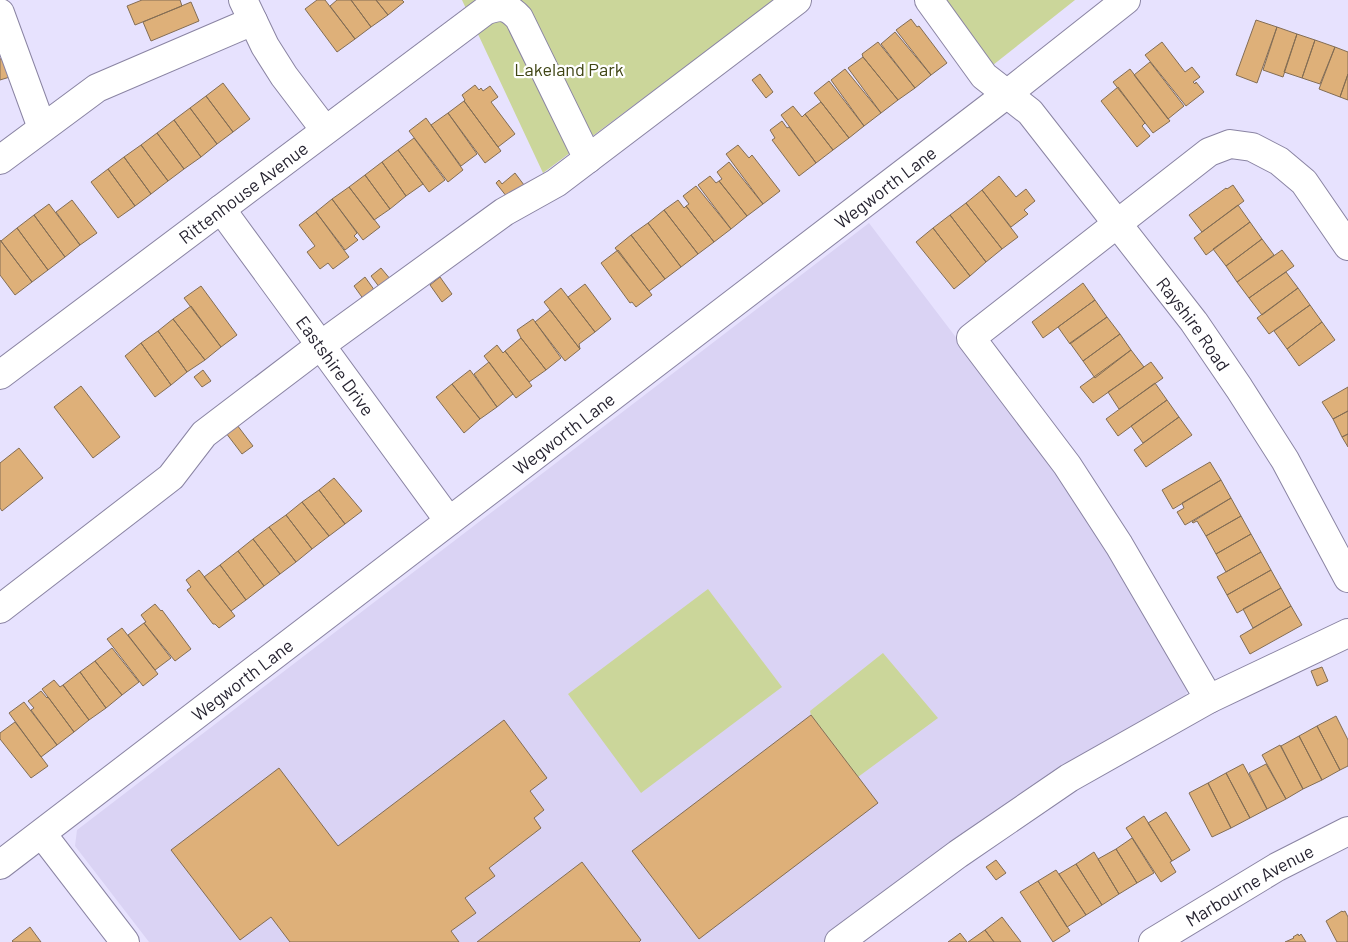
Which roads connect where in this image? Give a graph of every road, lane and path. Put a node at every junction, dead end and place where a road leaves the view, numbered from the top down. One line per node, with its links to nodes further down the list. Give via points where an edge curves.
1 (798, 0): 9 (street)
2 (929, 0): 6 (street, Rayshire Road, via 984,76)
3 (1126, 0): 6 (street, Wegworth Lane)
4 (248, 11): 7 (street, via 97,88); 8 (street, via 284,76)
5 (0, 13): 7 (street)
6 (1007, 94): 12 (street, Rayshire Road, via 1030,112); 16 (street, Wegworth Lane)
7 (42, 128): 10 (street)
8 (325, 130): 9 (street, Rittenhouse Avenue, via 485,11 498,6 507,8 519,18); 11 (street, Rittenhouse Avenue)
9 (588, 159): 14 (street, via 556,183 504,212)
10 (0, 160)
11 (221, 209): 14 (street, Eastshire Drive); 15 (street, Rittenhouse Avenue)
12 (1118, 222): 13 (street, via 1209,152 1230,144 1252,147 1279,161 1304,182); 17 (street, Rayshire Road, via 1194,322 1239,388 1285,460); 20 (street, via 971,338 1067,464 1119,545)
13 (1348, 246)
14 (321, 345): 16 (street, Eastshire Drive); 18 (street, via 204,434 171,477)
15 (1, 373)
16 (449, 521): 22 (street, Wegworth Lane)
17 (1348, 578)
18 (0, 609)
19 (1348, 633): 20 (street)
20 (1209, 699): 25 (street, via 1069,778 958,854)
21 (1348, 831): 26 (street, Marbourne Avenue, via 1277,868)
22 (42, 834): 23 (street, Wegworth Lane); 24 (street)
23 (0, 865)
24 (125, 942)
25 (839, 942)
26 (1153, 942)

